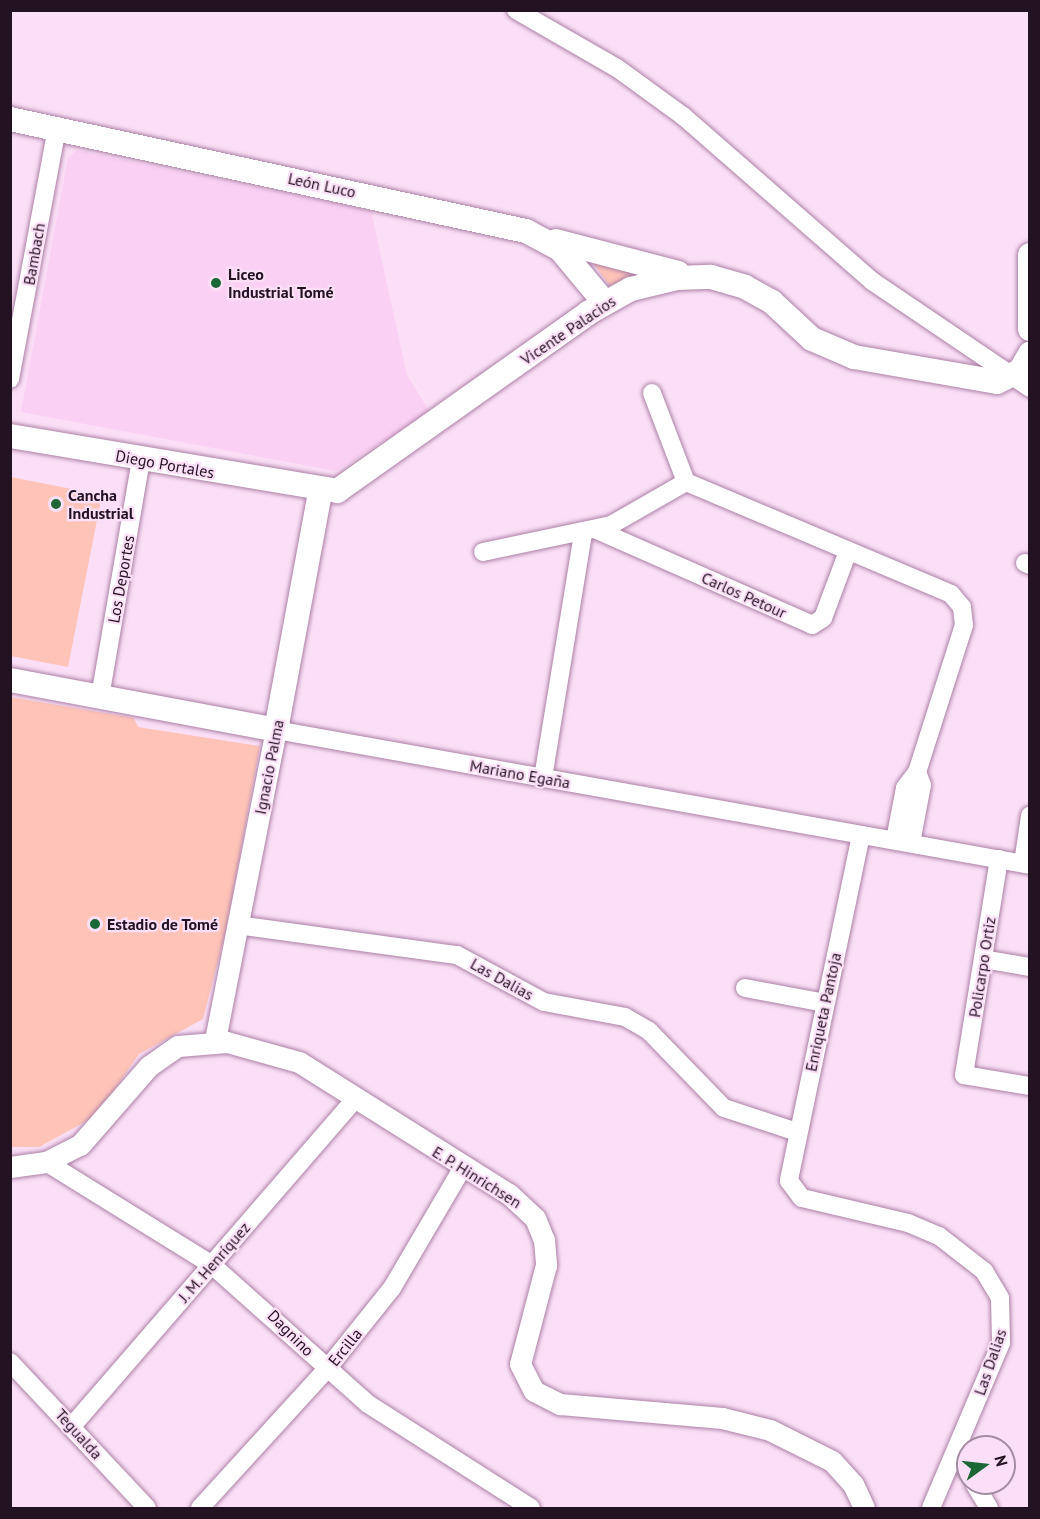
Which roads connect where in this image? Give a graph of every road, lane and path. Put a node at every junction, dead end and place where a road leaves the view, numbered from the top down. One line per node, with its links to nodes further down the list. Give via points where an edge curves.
1 (516, 10): 9 (street, via 617,68 705,135 872,281)
2 (10, 119): 3 (main road, León Luco)
3 (57, 128): 4 (main road, León Luco); 10 (street, Bambach)
4 (545, 238): 6 (main road); 7 (main road, León Luco, via 574,262)
5 (1029, 255): 8 (main road)
6 (693, 277): 7 (main road, Vicente Palacios, via 645,284); 9 (main road, Vicente Palacios, via 729,281 759,294 812,339 837,353 971,380)
7 (605, 303): 15 (main road, Vicente Palacios, via 354,483)
8 (1029, 329)
9 (1024, 373)
10 (10, 379)
11 (652, 393): 14 (street)
12 (10, 436): 13 (main road, Diego Portales)
13 (141, 460): 15 (main road, Diego Portales); 20 (street, Los Deportes)
14 (686, 482): 16 (street, via 650,508); 17 (street)
15 (320, 492): 21 (main road, Ignacio Palma)
16 (590, 531): 17 (street, Carlos Petour, via 812,625 823,618); 18 (street); 22 (street)
17 (848, 551): 25 (street, via 951,594 962,607 964,625 917,772 905,788)
18 (483, 552)
19 (10, 680): 20 (main road, Mariano Egaña)
20 (100, 697): 21 (main road, Mariano Egaña)
21 (276, 730): 22 (street, Mariano Egaña); 28 (street, Ignacio Palma)
22 (543, 778): 24 (street, Mariano Egaña)
23 (1029, 816): 27 (street)
24 (861, 835): 25 (street, Mariano Egaña); 32 (street, Enriqueta Pantoja)
25 (903, 842): 26 (street, Mariano Egaña)
26 (999, 859): 27 (street, Mariano Egaña); 29 (street, Policarpo Ortiz)
27 (1026, 864)
28 (237, 926): 33 (street, Ignacio Palma); 36 (street, Las Dalias, via 457,956 544,1002 625,1017 649,1031 724,1108)
29 (983, 959): 30 (street); 34 (street, Policarpo Ortiz, via 964,1075)
30 (1029, 967)
31 (745, 988): 32 (street)
32 (825, 1003): 36 (street, Enriqueta Pantoja)
33 (215, 1040): 35 (street, E. P. Hinrichsen, via 299,1062); 37 (street, via 190,1042 158,1058 91,1136)
34 (1029, 1086)
35 (356, 1098): 39 (street, E. P. Hinrichsen); 41 (street, J. M. Henríquez)
36 (797, 1132): 40 (street, Enriqueta Pantoja, via 789,1174)
37 (45, 1162): 38 (street); 41 (street, Dagnino)
38 (10, 1167)
39 (463, 1167): 43 (street, Ercilla, via 407,1267); 51 (street, E. P. Hinrichsen, via 519,1200 544,1240 543,1277 520,1353 529,1387 560,1404 722,1418 770,1430 832,1461 853,1484)
40 (792, 1189): 45 (street, Las Dalias, via 802,1198 926,1230 964,1252 990,1278 1003,1307 1003,1334)
41 (212, 1265): 43 (street, Dagnino); 44 (street, J. M. Henríquez)
42 (10, 1362): 44 (street, Tegualda)
43 (327, 1369): 49 (street, Ercilla); 50 (street, Dagnino, via 392,1423)
44 (72, 1426): 48 (street, Tegualda)
45 (963, 1435)
46 (956, 1452): 52 (street, Las Dalias)
47 (981, 1495): 53 (street)
48 (147, 1509)
49 (200, 1509)
50 (531, 1509)
51 (864, 1509)
52 (931, 1509)
53 (989, 1509)

